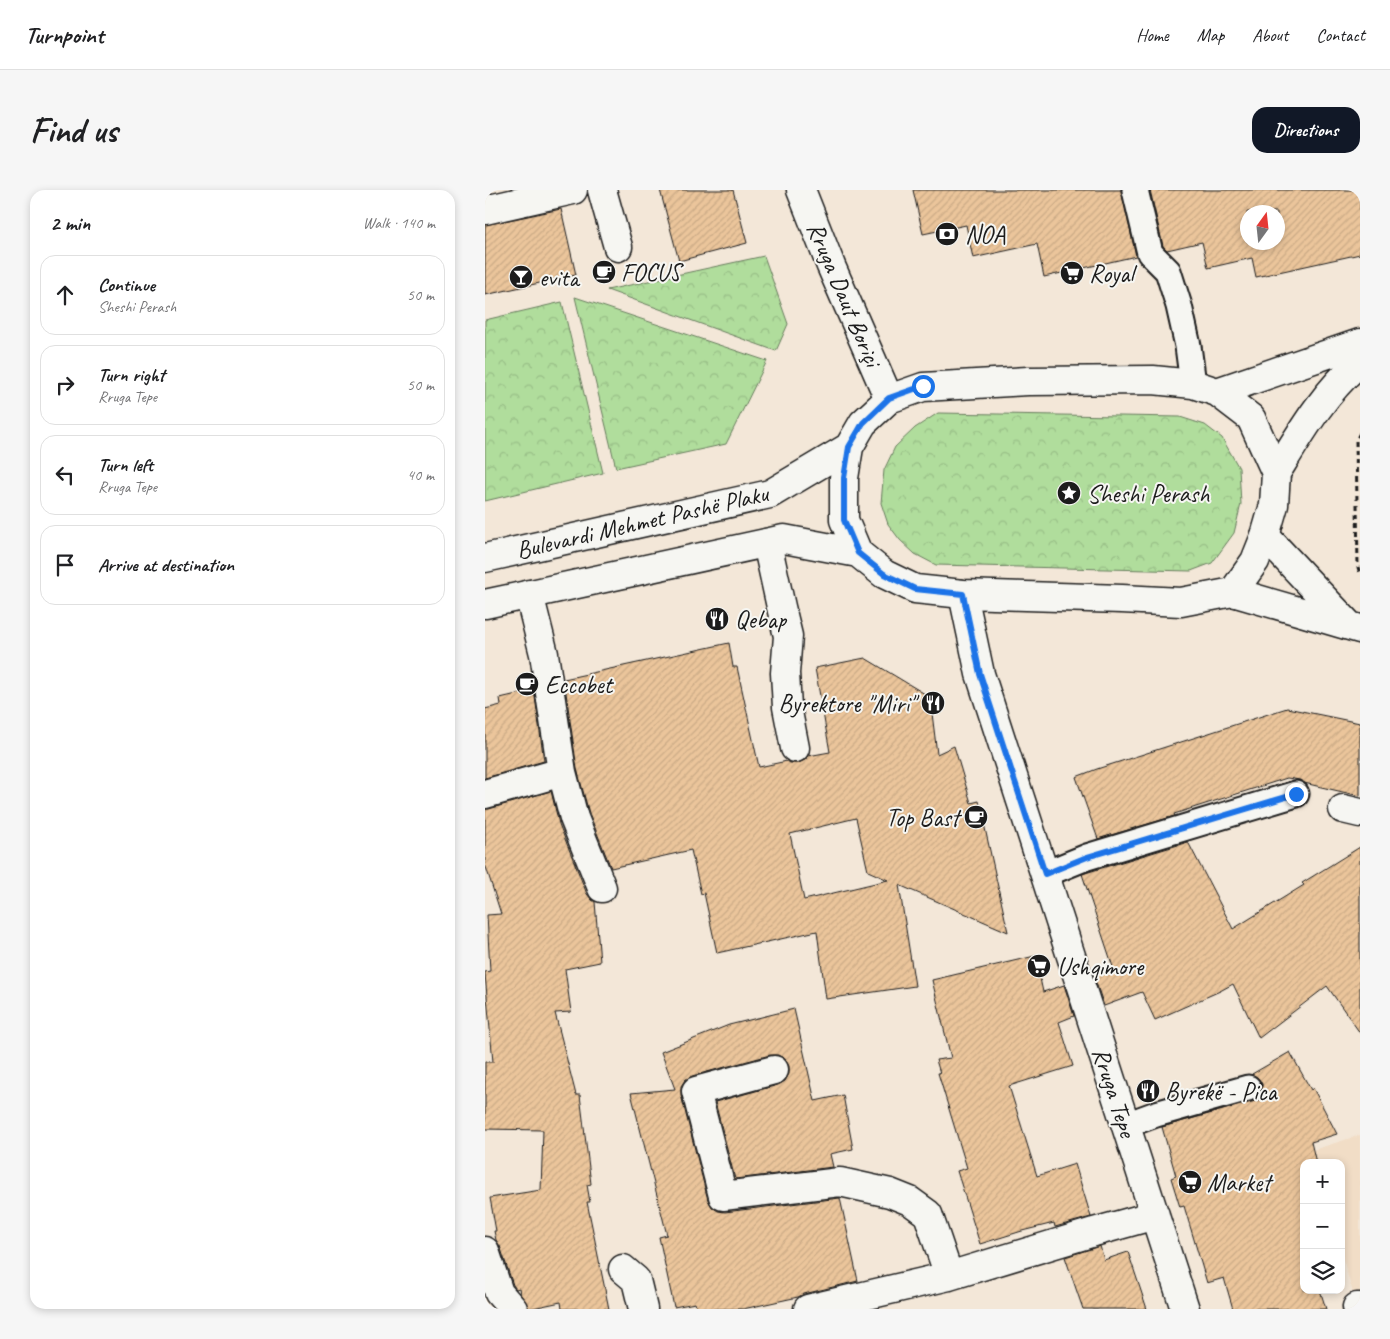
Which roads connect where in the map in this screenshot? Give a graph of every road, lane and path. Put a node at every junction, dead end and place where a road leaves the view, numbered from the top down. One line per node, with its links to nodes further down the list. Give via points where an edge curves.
1 (573, 190): 5 (street)
2 (602, 190): 6 (street)
3 (801, 190): 10 (street, Rruga Daut Boriçi)
4 (1135, 190): 9 (lane, via 1150,253 1168,271 1188,346)
5 (485, 210)
6 (618, 248)
7 (1360, 343): 9 (street)
8 (1360, 362): 13 (street, via 1324,400)
9 (1205, 388): 10 (street, via 1153,380 1019,382 923,386); 13 (street, via 1251,418)
10 (889, 398): 12 (street, via 863,423)
11 (1360, 433): 14 (path, via 1356,440)
12 (849, 447): 17 (street, via 844,478 844,520); 18 (street, Bulevardi Mehmet Pashë Plaku, via 770,494)
13 (1276, 473): 15 (street, via 1274,505)
14 (1359, 514): 19 (path)
15 (1265, 536): 20 (street, via 1255,561); 24 (street)
16 (767, 543): 17 (street, Bulevardi Mehmet Pashë Plaku, via 784,539); 21 (street, Bulevardi Mehmet Pashë Plaku); 25 (street, Bulevardi Mehmet Pashë Plaku, via 788,636 787,707)
17 (858, 553): 22 (street, via 884,574 915,589)
18 (485, 558)
19 (1360, 574)
20 (1233, 592): 22 (street, via 1181,602); 24 (street)
21 (529, 594): 23 (street, Bulevardi Mehmet Pashë Plaku); 26 (street, Bulevardi Mehmet Pashë Plaku, via 544,654)
22 (963, 594): 29 (street, Rruga Tepe, via 980,674)
23 (485, 604)
24 (1355, 628)
25 (795, 748)
26 (562, 772): 27 (street); 30 (street, Bulevardi Mehmet Pashë Plaku, via 574,818)
27 (485, 794)
28 (1296, 794): 29 (lane, via 1087,857)
29 (1045, 874): 33 (street, Rruga Tepe)
30 (602, 888)
31 (774, 1070): 37 (street, via 696,1091 723,1196 840,1182 890,1193 910,1201 928,1214)
32 (1248, 1088): 33 (lane)
33 (1126, 1124): 34 (street, Rruga Tepe)
34 (1155, 1215): 37 (street); 41 (street, Rruga Tepe)
35 (485, 1251): 38 (street, via 499,1293)
36 (623, 1268): 39 (street, via 637,1280)
37 (949, 1276): 40 (street)
38 (513, 1309)
39 (643, 1309)
40 (809, 1309)
41 (1185, 1309)

